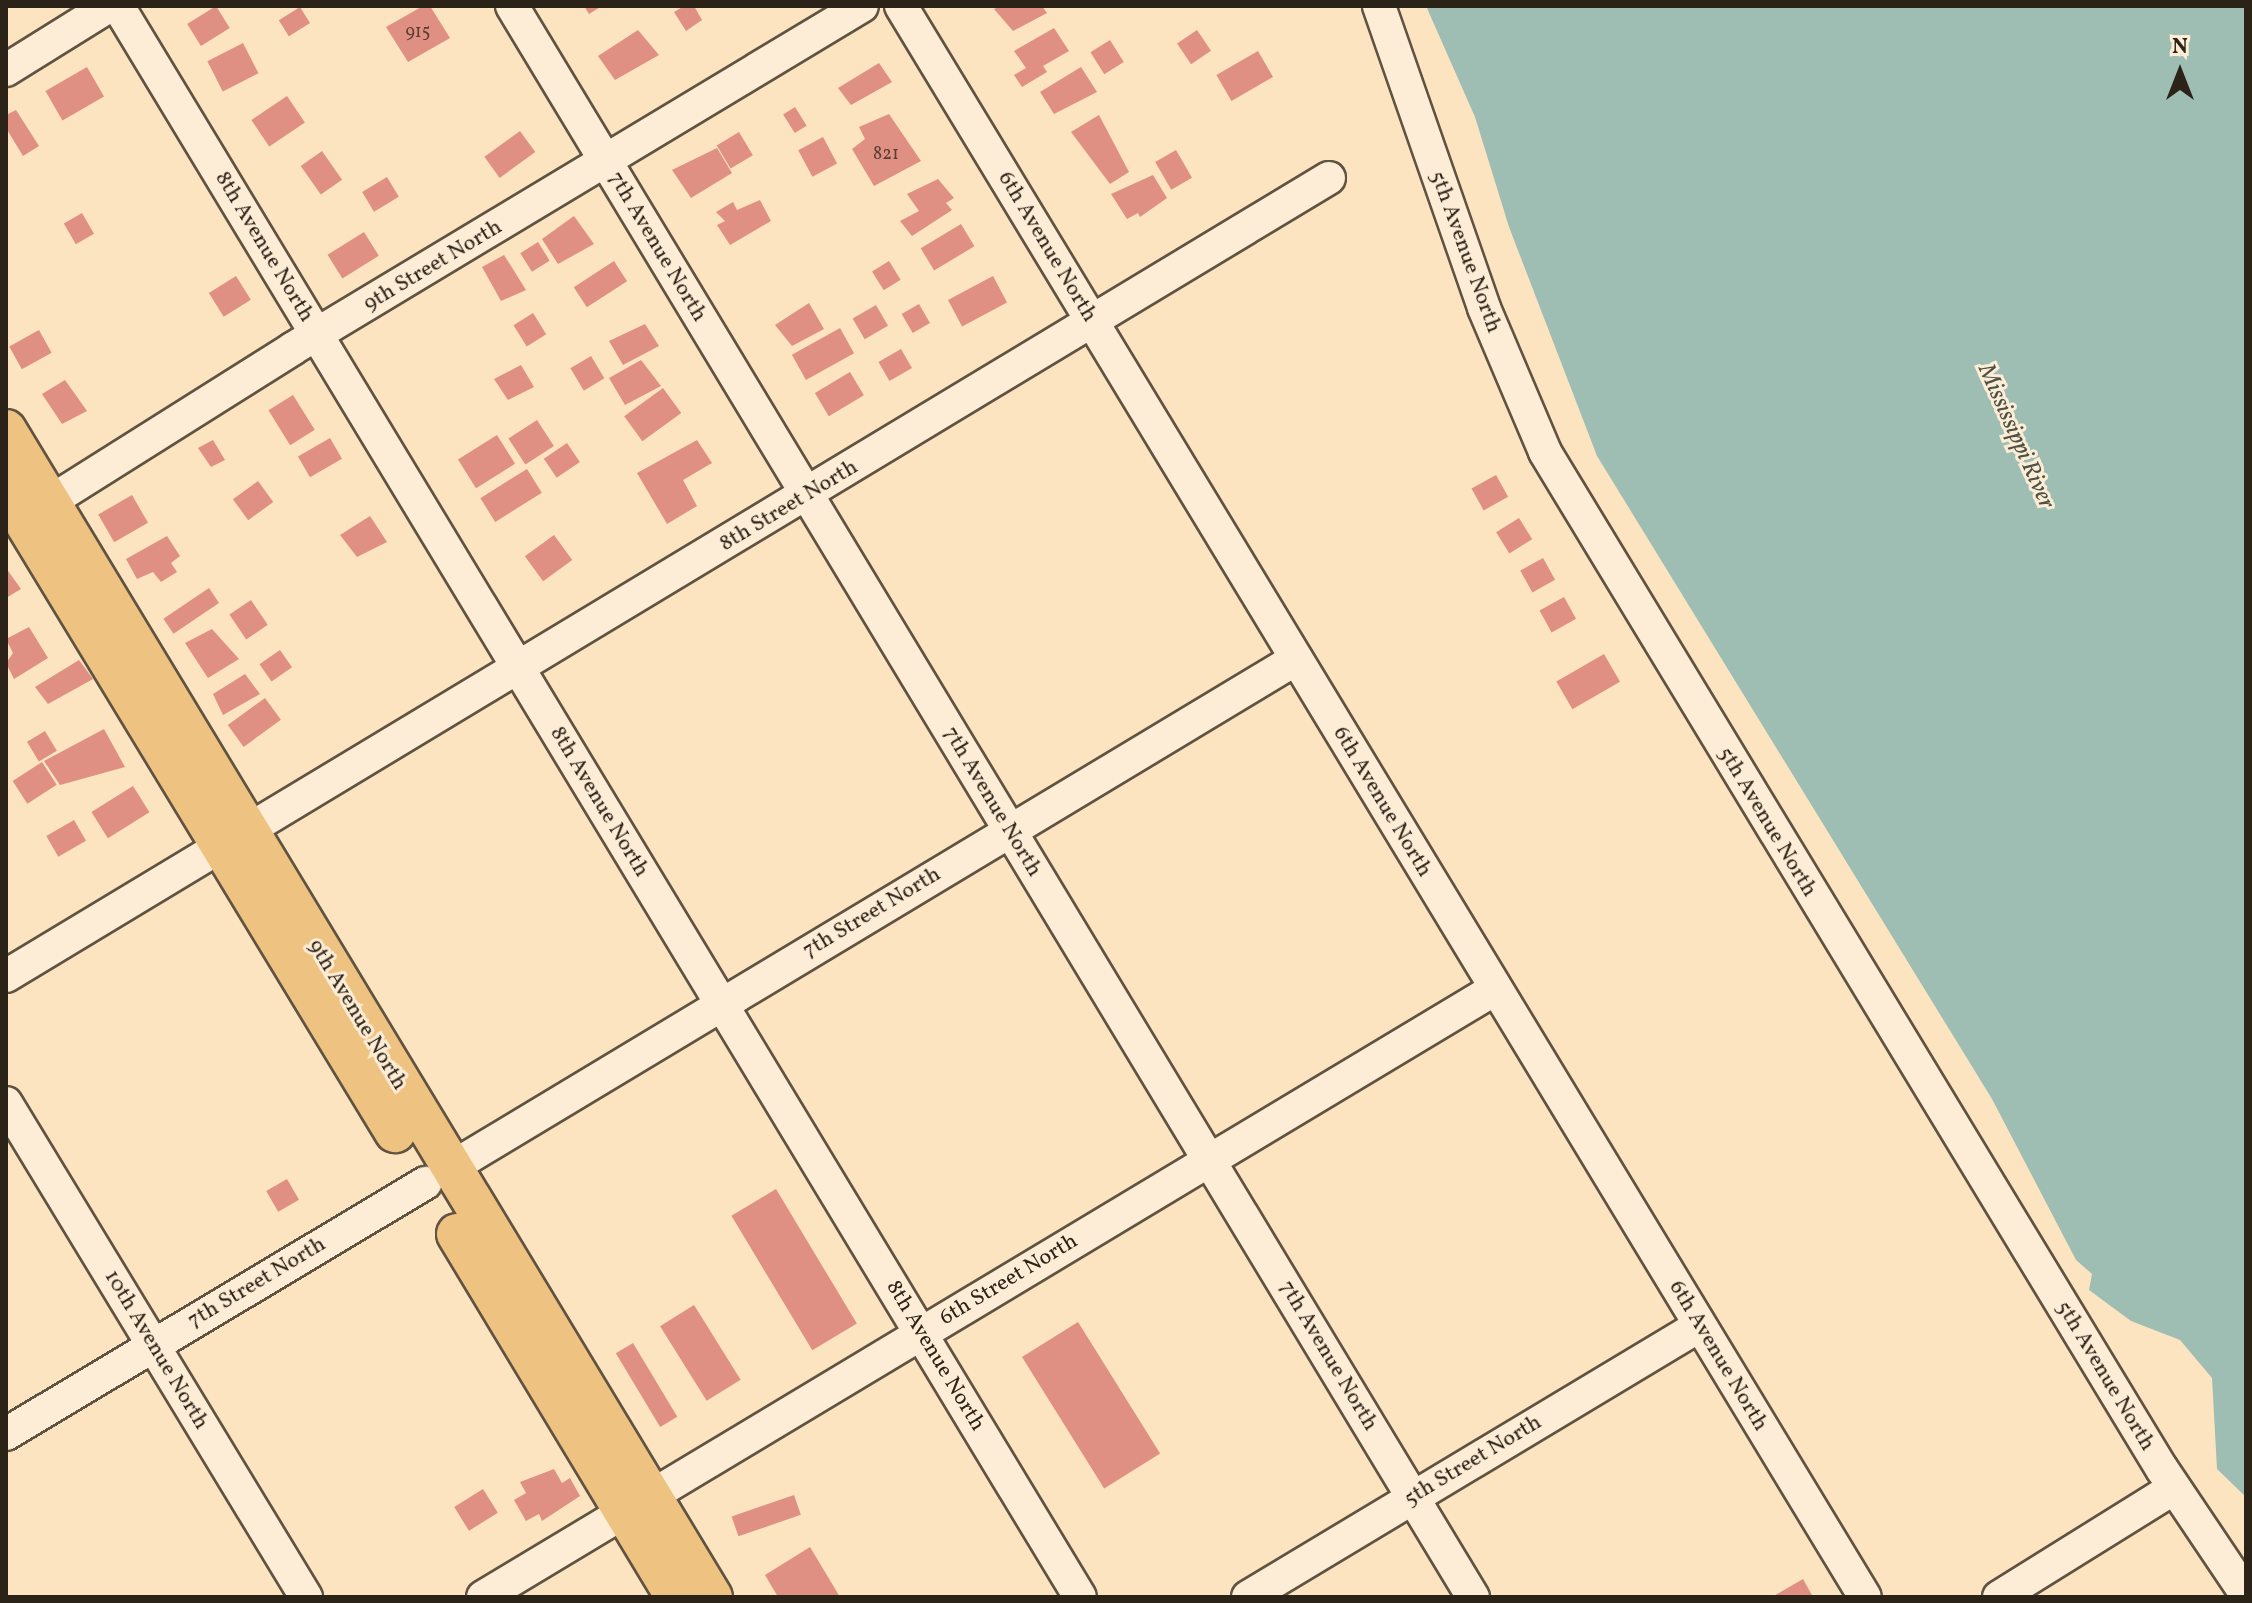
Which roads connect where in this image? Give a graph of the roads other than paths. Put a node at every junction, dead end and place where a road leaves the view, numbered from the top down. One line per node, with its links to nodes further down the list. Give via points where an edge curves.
1 (109, 6): 7 (street)
2 (118, 6): 11 (street, 8th Avenue North)
3 (512, 6): 8 (street, 7th Avenue North)
4 (862, 6): 8 (street, 9th Street North)
5 (901, 6): 10 (street, 6th Avenue North)
6 (1379, 6): 29 (street, 5th Avenue North, via 1484,308 1545,452)
7 (6, 70)
8 (606, 163): 11 (street, 9th Street North); 13 (street, 7th Avenue North)
9 (1329, 178): 10 (street, 8th Street North)
10 (1093, 323): 13 (street, 8th Street North); 15 (street, 6th Avenue North)
11 (317, 334): 14 (street, 9th Street North); 16 (street, 8th Avenue North)
12 (6, 430): 14 (main road, 9th Avenue North)
13 (807, 495): 16 (street, 8th Street North); 17 (street, 7th Avenue North)
14 (21, 510): 18 (main road, 9th Avenue North)
15 (1296, 659): 17 (street, 7th Street North); 20 (street, 6th Avenue North)
16 (519, 668): 18 (street, 8th Street North); 21 (street, 8th Avenue North)
17 (1010, 830): 21 (street, 7th Street North); 23 (street, 7th Avenue North)
18 (235, 839): 19 (street, 8th Street North); 24 (main road, 9th Avenue North)
19 (6, 976)
20 (1495, 989): 23 (street, 6th Street North); 25 (street, 6th Avenue North)
21 (722, 1004): 24 (street, 7th Street North); 26 (street, 8th Avenue North)
22 (6, 1103): 27 (street, 10th Avenue North)
23 (1209, 1160): 26 (street, 6th Street North); 30 (street, 7th Avenue North)
24 (438, 1176): 27 (street, 7th Street North); 31 (main road, 9th Avenue North)
25 (1699, 1326): 30 (street, 5th Street North); 40 (street, 6th Avenue North)
26 (921, 1334): 31 (street, 6th Street North); 37 (street, 8th Avenue North)
27 (153, 1345): 28 (street, 7th Street North); 33 (street, 10th Avenue North)
28 (6, 1434)
29 (2174, 1488): 32 (street, 5th Avenue North); 41 (street)
30 (1413, 1498): 38 (street, 5th Street North); 39 (street, 7th Avenue North)
31 (637, 1503): 34 (street, 6th Street North); 35 (main road, 9th Avenue North); 36 (main road, 9th Avenue North)
32 (2246, 1594)
33 (306, 1597)
34 (483, 1597)
35 (676, 1597)
36 (712, 1597)
37 (1080, 1597)
38 (1248, 1597)
39 (1473, 1597)
40 (1865, 1597)
41 (1999, 1597)

